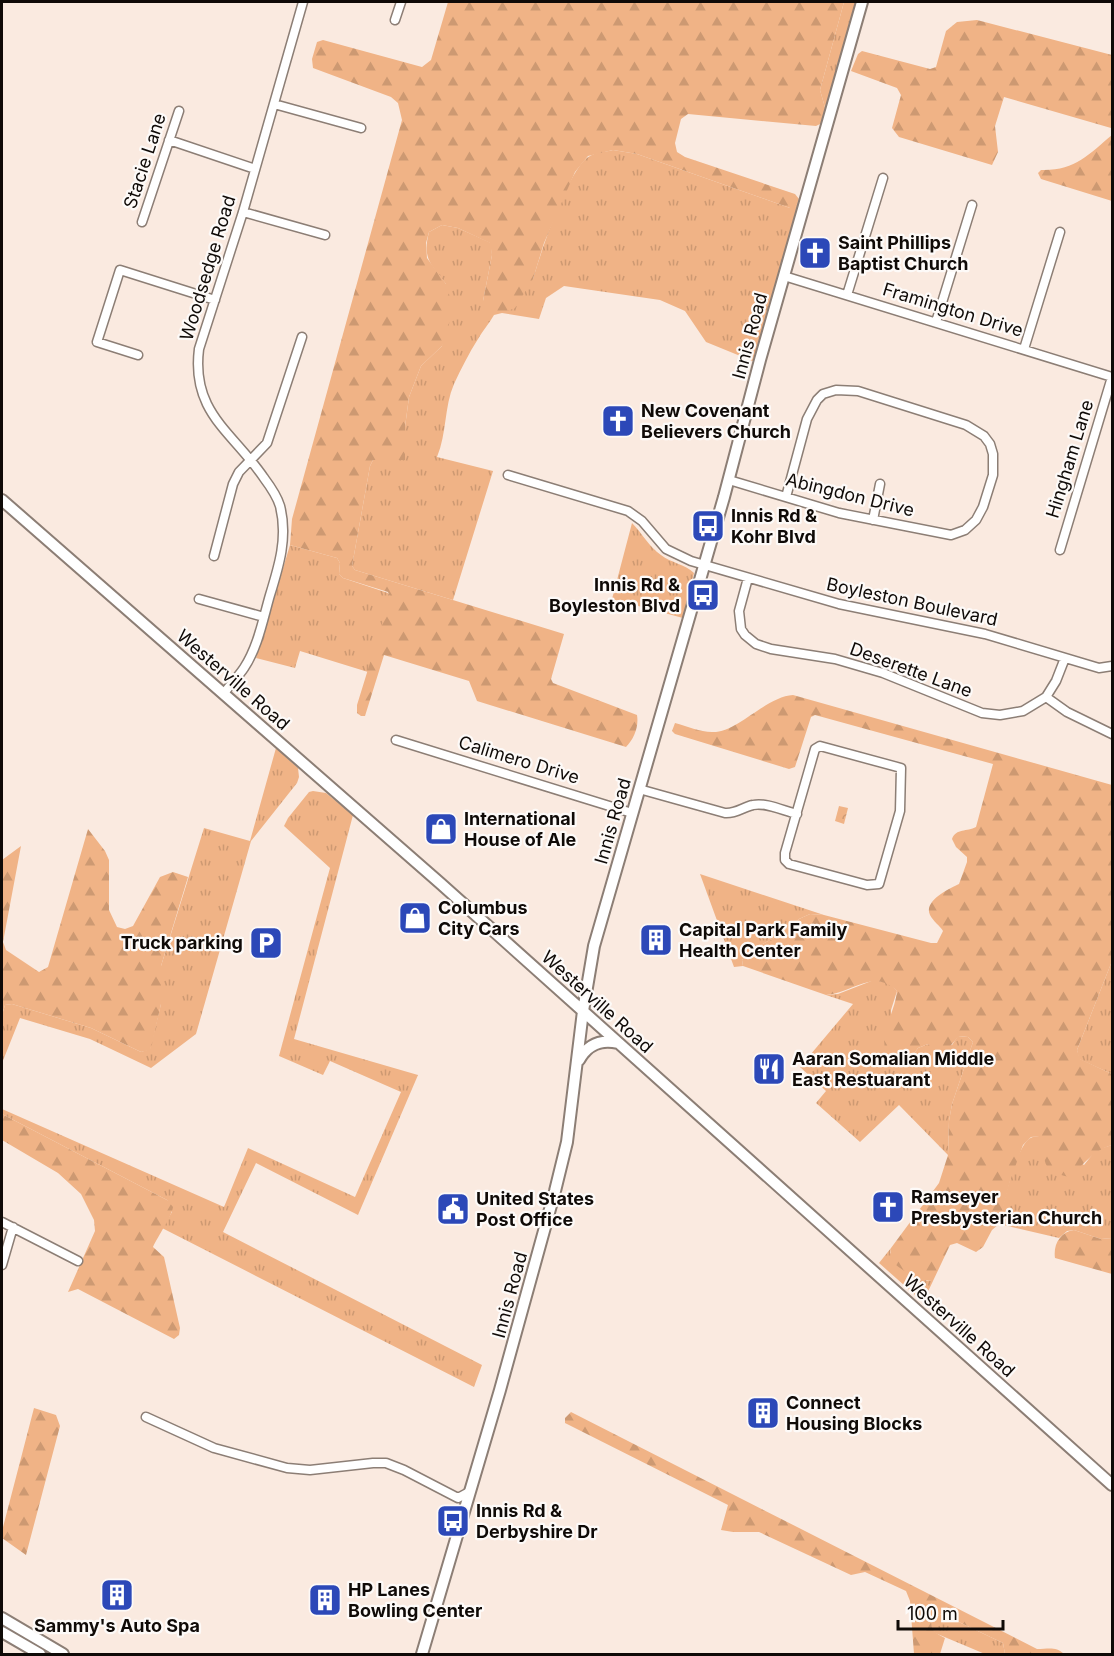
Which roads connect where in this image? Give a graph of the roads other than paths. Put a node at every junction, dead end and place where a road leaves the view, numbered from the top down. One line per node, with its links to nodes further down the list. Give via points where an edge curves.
1 (303, 2): 5 (street, Woodsedge Road)
2 (401, 2): 4 (street)
3 (862, 2): 16 (main road, Innis Road)
4 (395, 20)
5 (274, 104): 7 (street); 9 (street, Woodsedge Road)
6 (179, 111): 8 (street, Stacie Lane)
7 (360, 128)
8 (169, 140): 9 (street); 13 (street, Stacie Lane)
9 (255, 169): 12 (street, Woodsedge Road)
10 (883, 178): 17 (street)
11 (972, 205): 19 (street)
12 (243, 212): 15 (street); 18 (street, Woodsedge Road)
13 (142, 222)
14 (1060, 232): 21 (street)
15 (325, 235)
16 (784, 276): 17 (street, Framington Drive); 26 (main road, Innis Road)
17 (847, 295): 19 (street, Framington Drive)
18 (216, 300): 22 (street, via 120,270 97,342); 24 (street, Woodsedge Road, via 199,349 201,393 226,434)
19 (936, 322): 21 (street, Framington Drive)
20 (302, 337): 24 (street, via 272,431)
21 (1024, 349): 23 (street, Framington Drive)
22 (138, 355)
23 (1112, 377): 31 (street, Hingham Lane)
24 (251, 461): 32 (street, via 233,484); 36 (street, Woodsedge Road, via 279,504 283,525 280,561)
25 (508, 475): 33 (street, Boyleston Boulevard, via 628,511 666,549)
26 (729, 480): 28 (street, Abingdon Drive); 33 (main road, Innis Road)
27 (880, 484): 30 (street)
28 (786, 497): 30 (street, Abingdon Drive); 30 (street, Abingdon Drive, via 807,419 823,394 836,390 858,391 966,425 990,444 993,475 983,507 964,530 951,535)
29 (2, 500): 39 (main road, Westerville Road)
30 (873, 520)
31 (1060, 550)
32 (214, 556)
33 (705, 564): 34 (street, Boyleston Boulevard); 43 (main road, Innis Road)
34 (748, 578): 37 (street, Boyleston Boulevard, via 839,604 985,634); 40 (street, Deserette Lane, via 740,611 741,629 756,644 883,673 982,713 1023,711)
35 (199, 598): 36 (street)
36 (264, 617): 39 (street, Woodsedge Road, via 244,668)
37 (1065, 658): 38 (street, Boyleston Boulevard, via 1099,668); 40 (street)
38 (1113, 666)
39 (224, 693): 46 (main road, Westerville Road)
40 (1046, 697): 41 (street, via 1081,720)
41 (1113, 734)
42 (396, 740): 44 (street, Calimero Drive)
43 (639, 789): 44 (main road, Innis Road); 45 (street, via 725,813 759,805)
44 (632, 813): 46 (main road, Innis Road, via 594,946)
45 (797, 814): 45 (street, via 785,853 789,864 874,886 879,884 900,811 901,768 820,746 815,748)
46 (582, 1011): 47 (main road, Westerville Road); 48 (main road, Innis Road)
47 (619, 1043): 48 (main road, via 600,1041 583,1052); 54 (main road, Westerville Road)
48 (578, 1063): 55 (main road, Innis Road, via 567,1142 555,1191)
49 (2, 1222): 50 (street)
50 (12, 1227): 51 (street); 52 (street)
51 (78, 1261)
52 (2, 1265)
53 (146, 1417): 55 (street, via 214,1448 287,1468 386,1463 458,1498)
54 (1113, 1485)
55 (469, 1492): 60 (main road, Innis Road)
56 (2, 1618): 59 (main road)
57 (2, 1632): 58 (main road)
58 (40, 1654)
59 (63, 1654)
60 (422, 1654)

